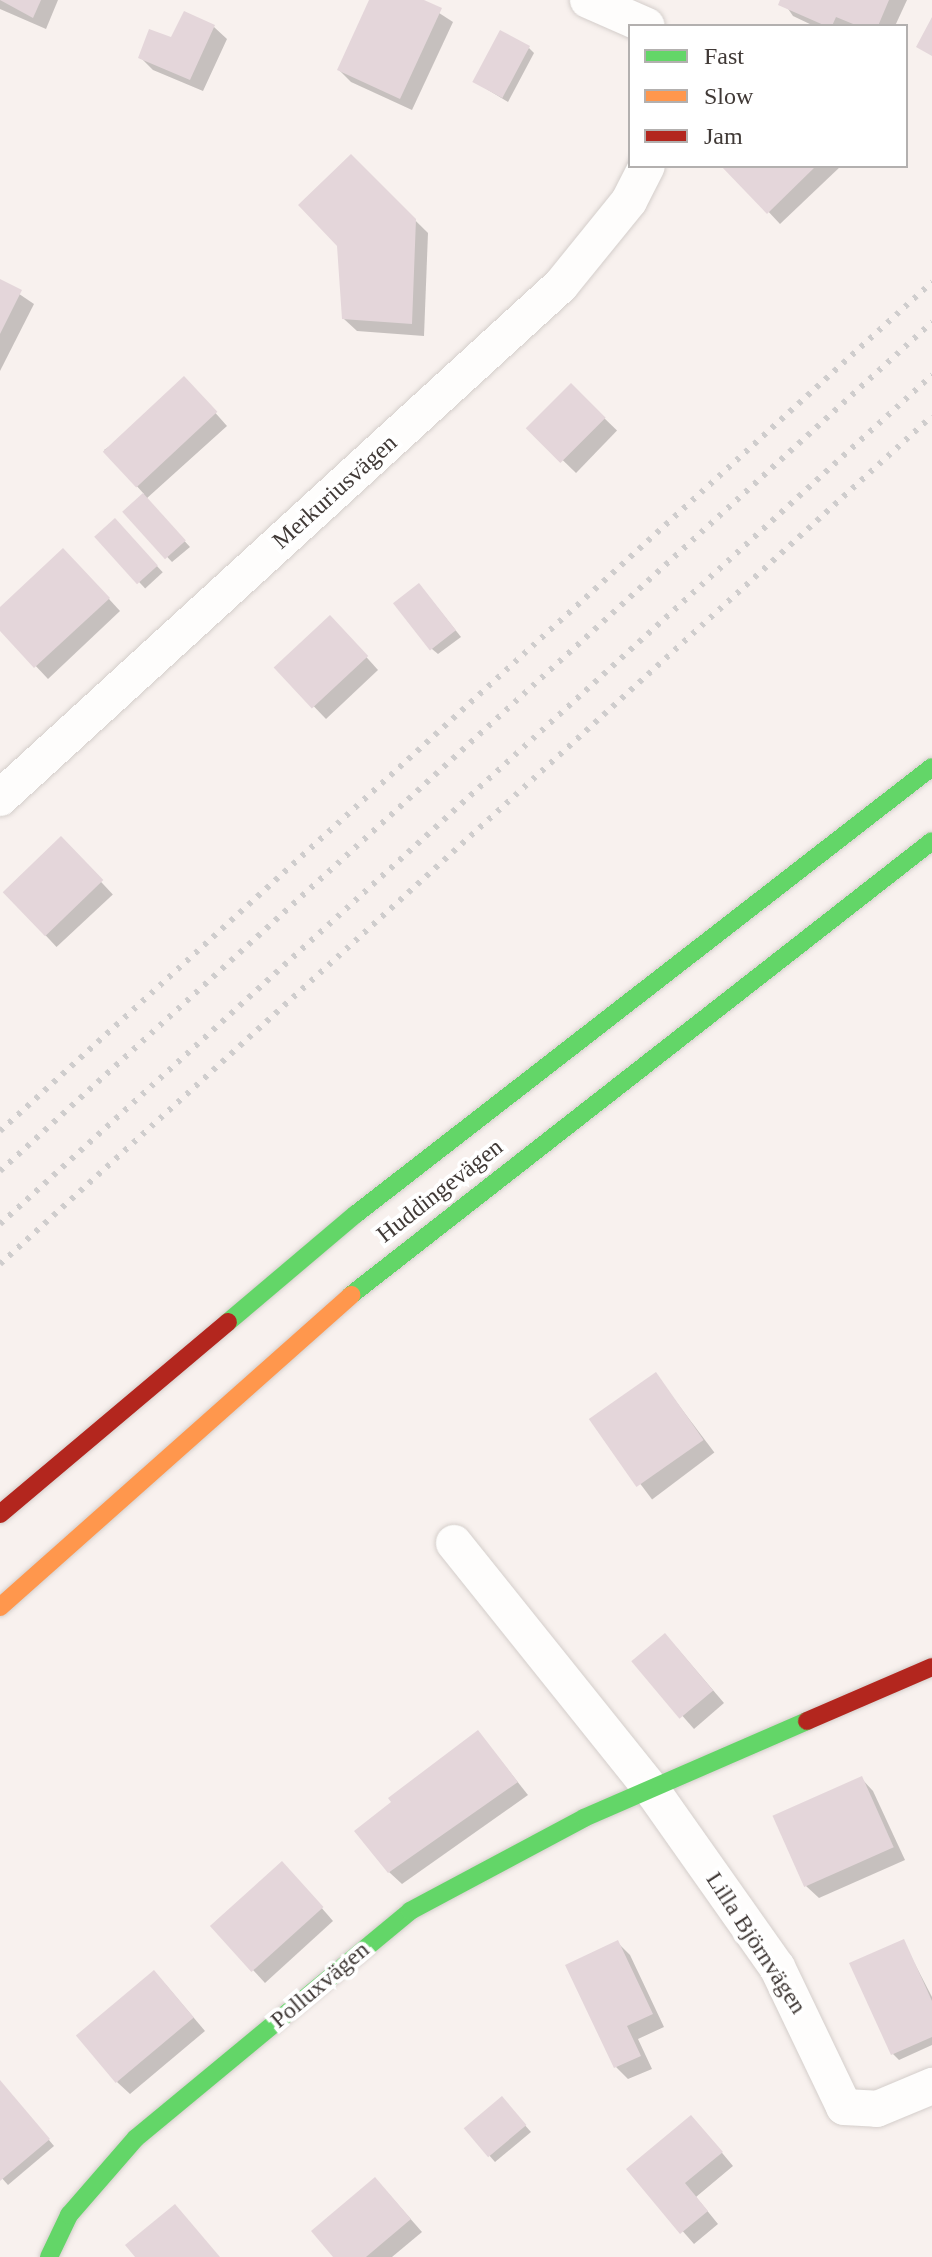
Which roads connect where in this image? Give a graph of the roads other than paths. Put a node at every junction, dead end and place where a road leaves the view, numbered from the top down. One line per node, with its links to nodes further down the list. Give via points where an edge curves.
1 (588, 0): 2 (street)
2 (642, 24)
3 (646, 168): 5 (street, Merkuriusvägen, via 629,201 561,285)
4 (932, 767): 7 (main road, Huddingevägen, via 356,1214)
5 (0, 798)
6 (932, 841): 9 (main road, Huddingevägen, via 396,1255)
7 (0, 1514)
8 (454, 1543): 11 (street)
9 (0, 1607)
10 (932, 1667): 11 (main road, Polluxvägen)
11 (652, 1790): 12 (street, Lilla Björnvägen, via 777,1967 844,2107 877,2109); 13 (main road, Polluxvägen, via 465,1877 410,1911 136,2138 69,2215)
12 (932, 2086)
13 (49, 2257)

